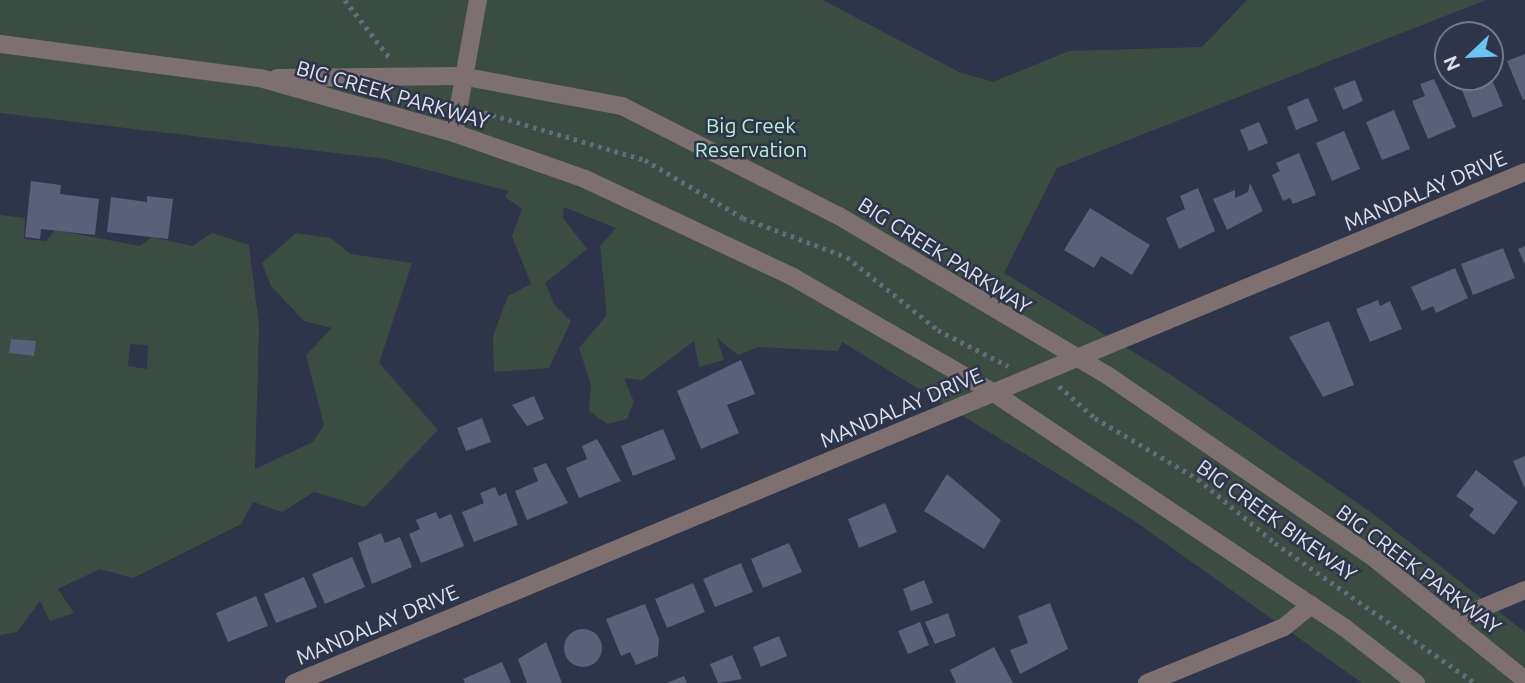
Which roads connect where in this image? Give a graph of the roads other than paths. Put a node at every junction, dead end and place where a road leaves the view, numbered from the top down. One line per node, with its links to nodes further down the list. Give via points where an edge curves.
1 (478, 0): 3 (street)
2 (0, 44): 4 (street, BIG CREEK PARKWAY)
3 (461, 76): 4 (street, BIG CREEK PARKWAY); 5 (street); 7 (street, BIG CREEK PARKWAY, via 622,106 839,216)
4 (260, 78): 5 (street, BIG CREEK PARKWAY)
5 (454, 133): 8 (street, BIG CREEK PARKWAY, via 585,178 793,277)
6 (1525, 172): 7 (street, MANDALAY DRIVE)
7 (1076, 359): 8 (street, MANDALAY DRIVE); 11 (street, BIG CREEK PARKWAY, via 1351,543)
8 (994, 393): 10 (street, BIG CREEK PARKWAY); 13 (street, MANDALAY DRIVE)
9 (1525, 590): 11 (street)
10 (1311, 605): 14 (street, via 1284,627); 15 (street, BIG CREEK PARKWAY)
11 (1453, 620): 12 (street, BIG CREEK PARKWAY)
12 (1525, 680)
13 (294, 683)
14 (1147, 683)
15 (1416, 683)

